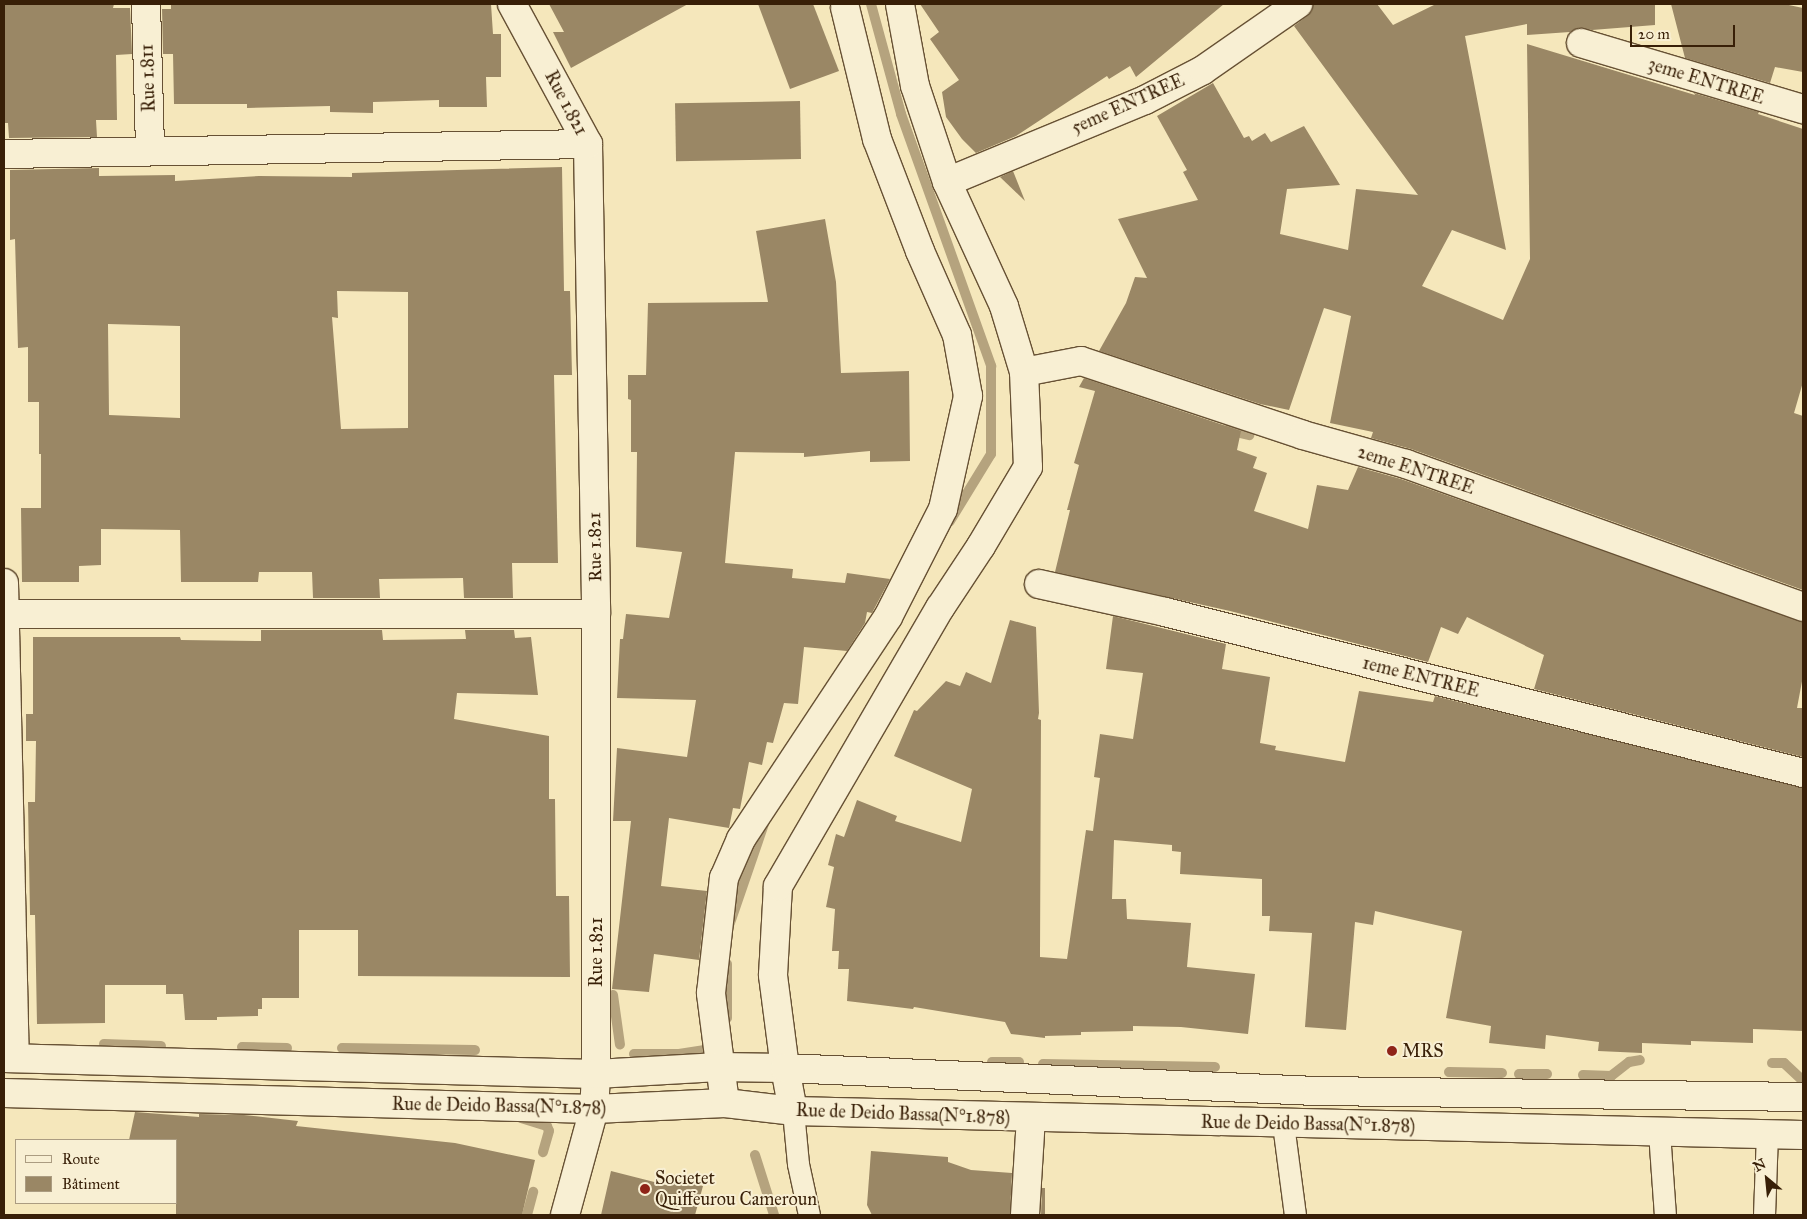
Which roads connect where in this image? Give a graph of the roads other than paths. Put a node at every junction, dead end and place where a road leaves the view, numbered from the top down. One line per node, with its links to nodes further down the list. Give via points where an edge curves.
1 (146, 4): 9 (street, Rue 1.811)
2 (512, 4): 8 (street, Rue 1.821)
3 (900, 4): 11 (street, via 915,86)
4 (1298, 4): 11 (street, 5eme ENTREE, via 1203,70 1145,100)
5 (845, 8): 20 (street, via 877,139 920,251 957,335 968,396 943,509 930,536 888,617 740,838 724,878 711,993)
6 (1581, 43): 7 (street, 3eme ENTREE)
7 (1803, 110)
8 (588, 144): 9 (street); 17 (street, Rue 1.821)
9 (150, 151): 10 (street)
10 (4, 154)
11 (946, 182): 12 (street, via 1004,306)
12 (1024, 372): 15 (street, 2eme ENTREE, via 1081,361 1303,435 1406,464); 21 (street, via 1028,467 940,608 778,886 773,975)
13 (4, 583): 16 (street)
14 (1039, 584): 18 (street, 1eme ENTREE, via 1165,612)
15 (1803, 607)
16 (5, 614): 17 (street); 19 (street)
17 (596, 614): 22 (street, Rue 1.821)
18 (1803, 773)
19 (9, 1058): 22 (street, Rue de Deido Bassa(N°1.878))
20 (719, 1067): 21 (street, Rue de Deido Bassa(N°1.878)); 22 (street, Rue de Deido Bassa(N°1.878)); 26 (street)
21 (785, 1068): 23 (street, Rue de Deido Bassa(N°1.878)); 28 (street)
22 (596, 1074): 27 (street, Rue 1.821)
23 (1317, 1091): 25 (street, Rue de Deido Bassa(N°1.878)); 31 (street)
24 (4, 1093): 27 (street, Rue de Deido Bassa(N°1.878))
25 (1803, 1097)
26 (725, 1103): 27 (street, Rue de Deido Bassa(N°1.878)); 28 (street, Rue de Deido Bassa(N°1.878))
27 (594, 1109): 35 (street, Rue 1.821)
28 (793, 1111): 29 (street, Rue de Deido Bassa(N°1.878)); 36 (lane, via 798,1164)
29 (1031, 1117): 30 (street, Rue de Deido Bassa(N°1.878)); 37 (street)
30 (1283, 1124): 31 (street, Rue de Deido Bassa(N°1.878)); 38 (lane)
31 (1316, 1125): 32 (street, Rue de Deido Bassa(N°1.878))
32 (1659, 1132): 33 (street, Rue de Deido Bassa(N°1.878)); 39 (lane)
33 (1768, 1135): 34 (street, Rue de Deido Bassa(N°1.878)); 40 (lane)
34 (1803, 1135)
35 (565, 1215)
36 (809, 1215)
37 (1025, 1215)
38 (1295, 1215)
39 (1665, 1215)
40 (1764, 1215)

